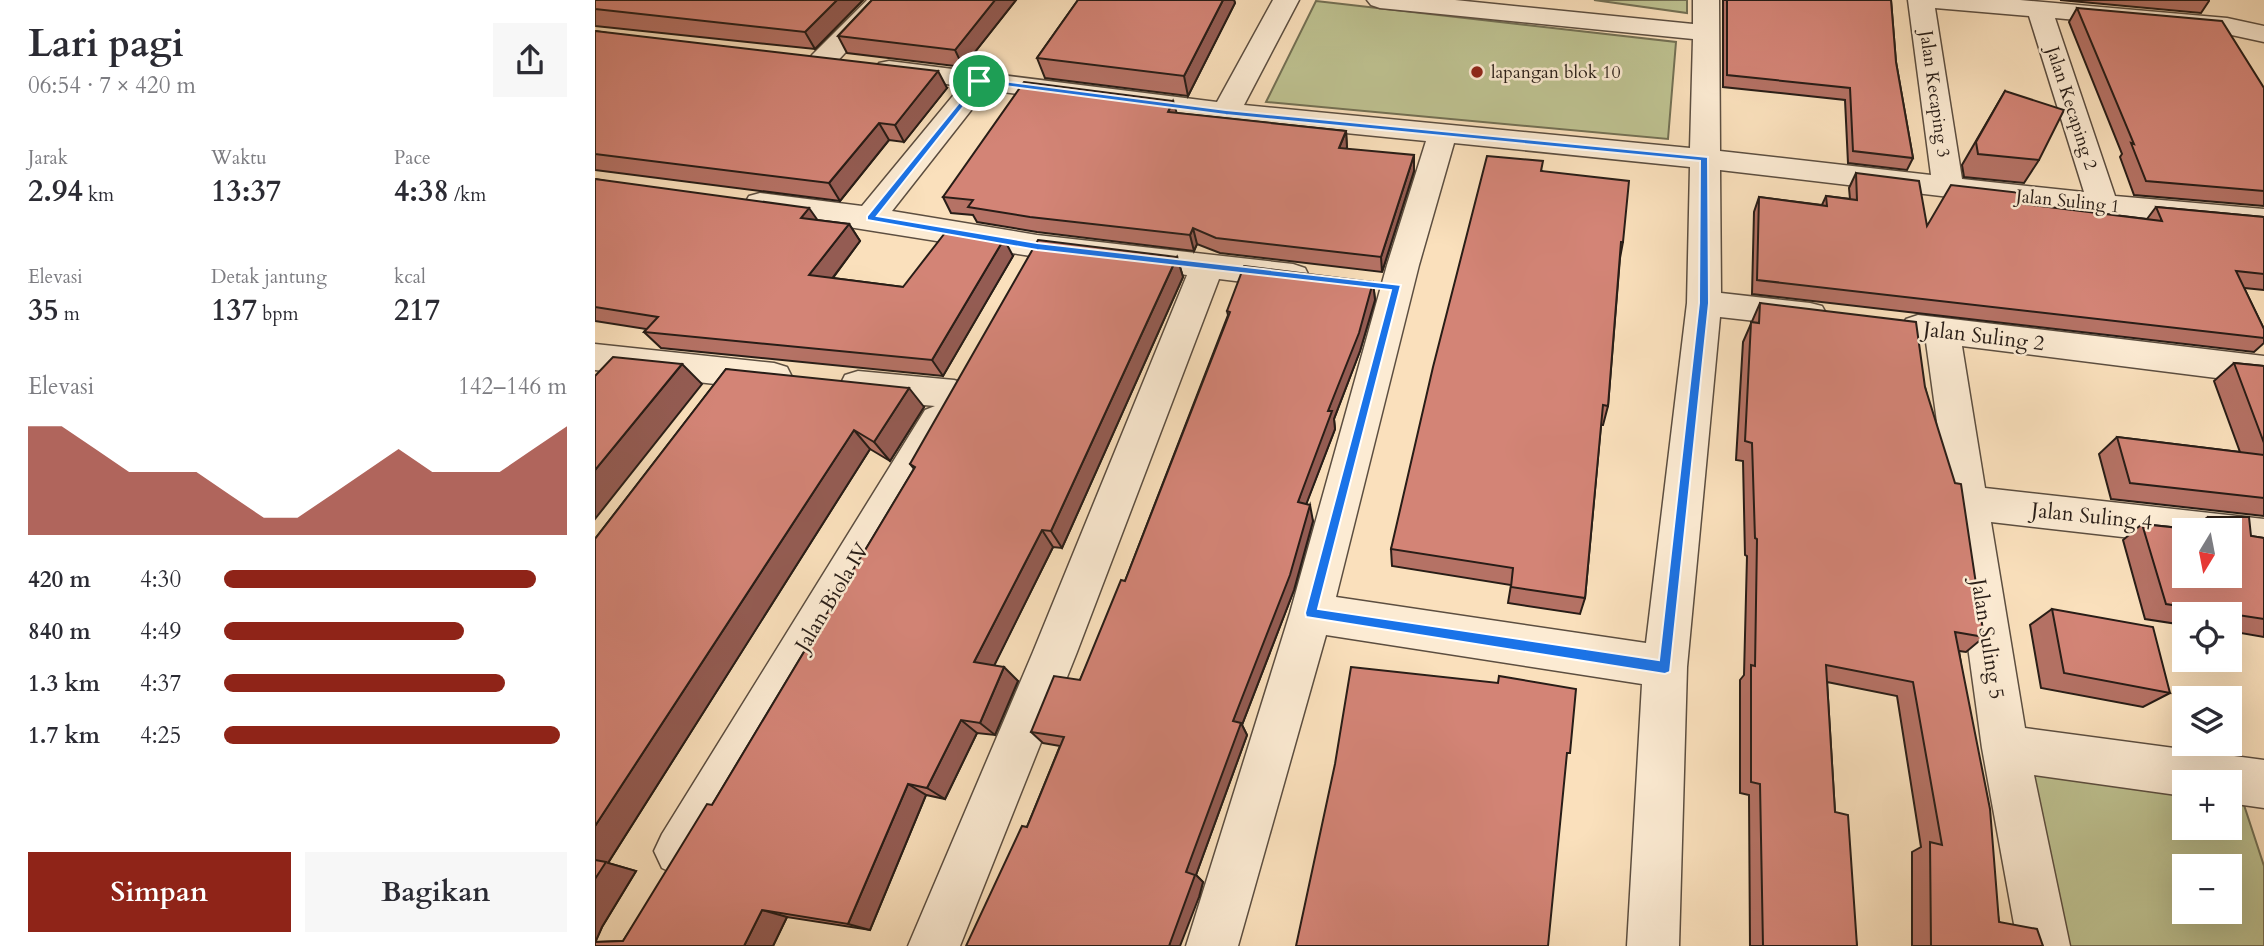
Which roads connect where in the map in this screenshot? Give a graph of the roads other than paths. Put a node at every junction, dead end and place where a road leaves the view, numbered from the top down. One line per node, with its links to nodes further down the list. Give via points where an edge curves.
1 (881, 0): 12 (street, Jalan Suling 1, via 809,59)
2 (1286, 0): 13 (street)
3 (1380, 0): 6 (street)
4 (1921, 0): 16 (street, Jalan Kecaping 3)
5 (1934, 0): 7 (street)
6 (1467, 4): 8 (street)
7 (2040, 11): 9 (street); 18 (street, Jalan Kecaping 2)
8 (1706, 17): 15 (street)
9 (2227, 26): 10 (street); 11 (street)
10 (2264, 34)
11 (2246, 61)
12 (979, 81): 13 (street, Jalan Suling 1); 19 (street)
13 (1226, 112): 14 (street, Jalan Suling 1)
14 (1443, 133): 15 (street, Jalan Suling 1); 35 (street, via 1383,286)
15 (1705, 159): 16 (street, Jalan Suling 1); 23 (street)
16 (1948, 188): 18 (street, Jalan Suling 1)
17 (733, 200): 19 (street)
18 (2103, 205): 20 (street, Jalan Suling 1)
19 (870, 218): 21 (street, via 1028,263)
20 (2264, 220)
21 (1207, 267): 22 (street); 40 (street)
22 (1316, 279)
23 (1704, 303): 24 (street); 36 (street)
24 (1836, 318)
25 (1889, 325): 26 (street, Jalan Suling 2)
26 (1942, 331): 28 (street, Jalan Suling 2); 31 (street, Jalan Suling 5)
27 (595, 357): 29 (street)
28 (2264, 370)
29 (734, 373): 30 (street); 39 (street, Jalan Biola IV, via 817,381 963,377)
30 (710, 405)
31 (1966, 503): 32 (street, Jalan Suling 4); 37 (street, Jalan Suling 5)
32 (2172, 525)
33 (2242, 533): 34 (street)
34 (2264, 536)
35 (1311, 613): 36 (street); 41 (street)
36 (1665, 667): 42 (street)
37 (2005, 748): 38 (street); 43 (street, Jalan Suling 5)
38 (2264, 784)
39 (658, 886)
40 (934, 946)
41 (1212, 946)
42 (1653, 946)
43 (2044, 946)

